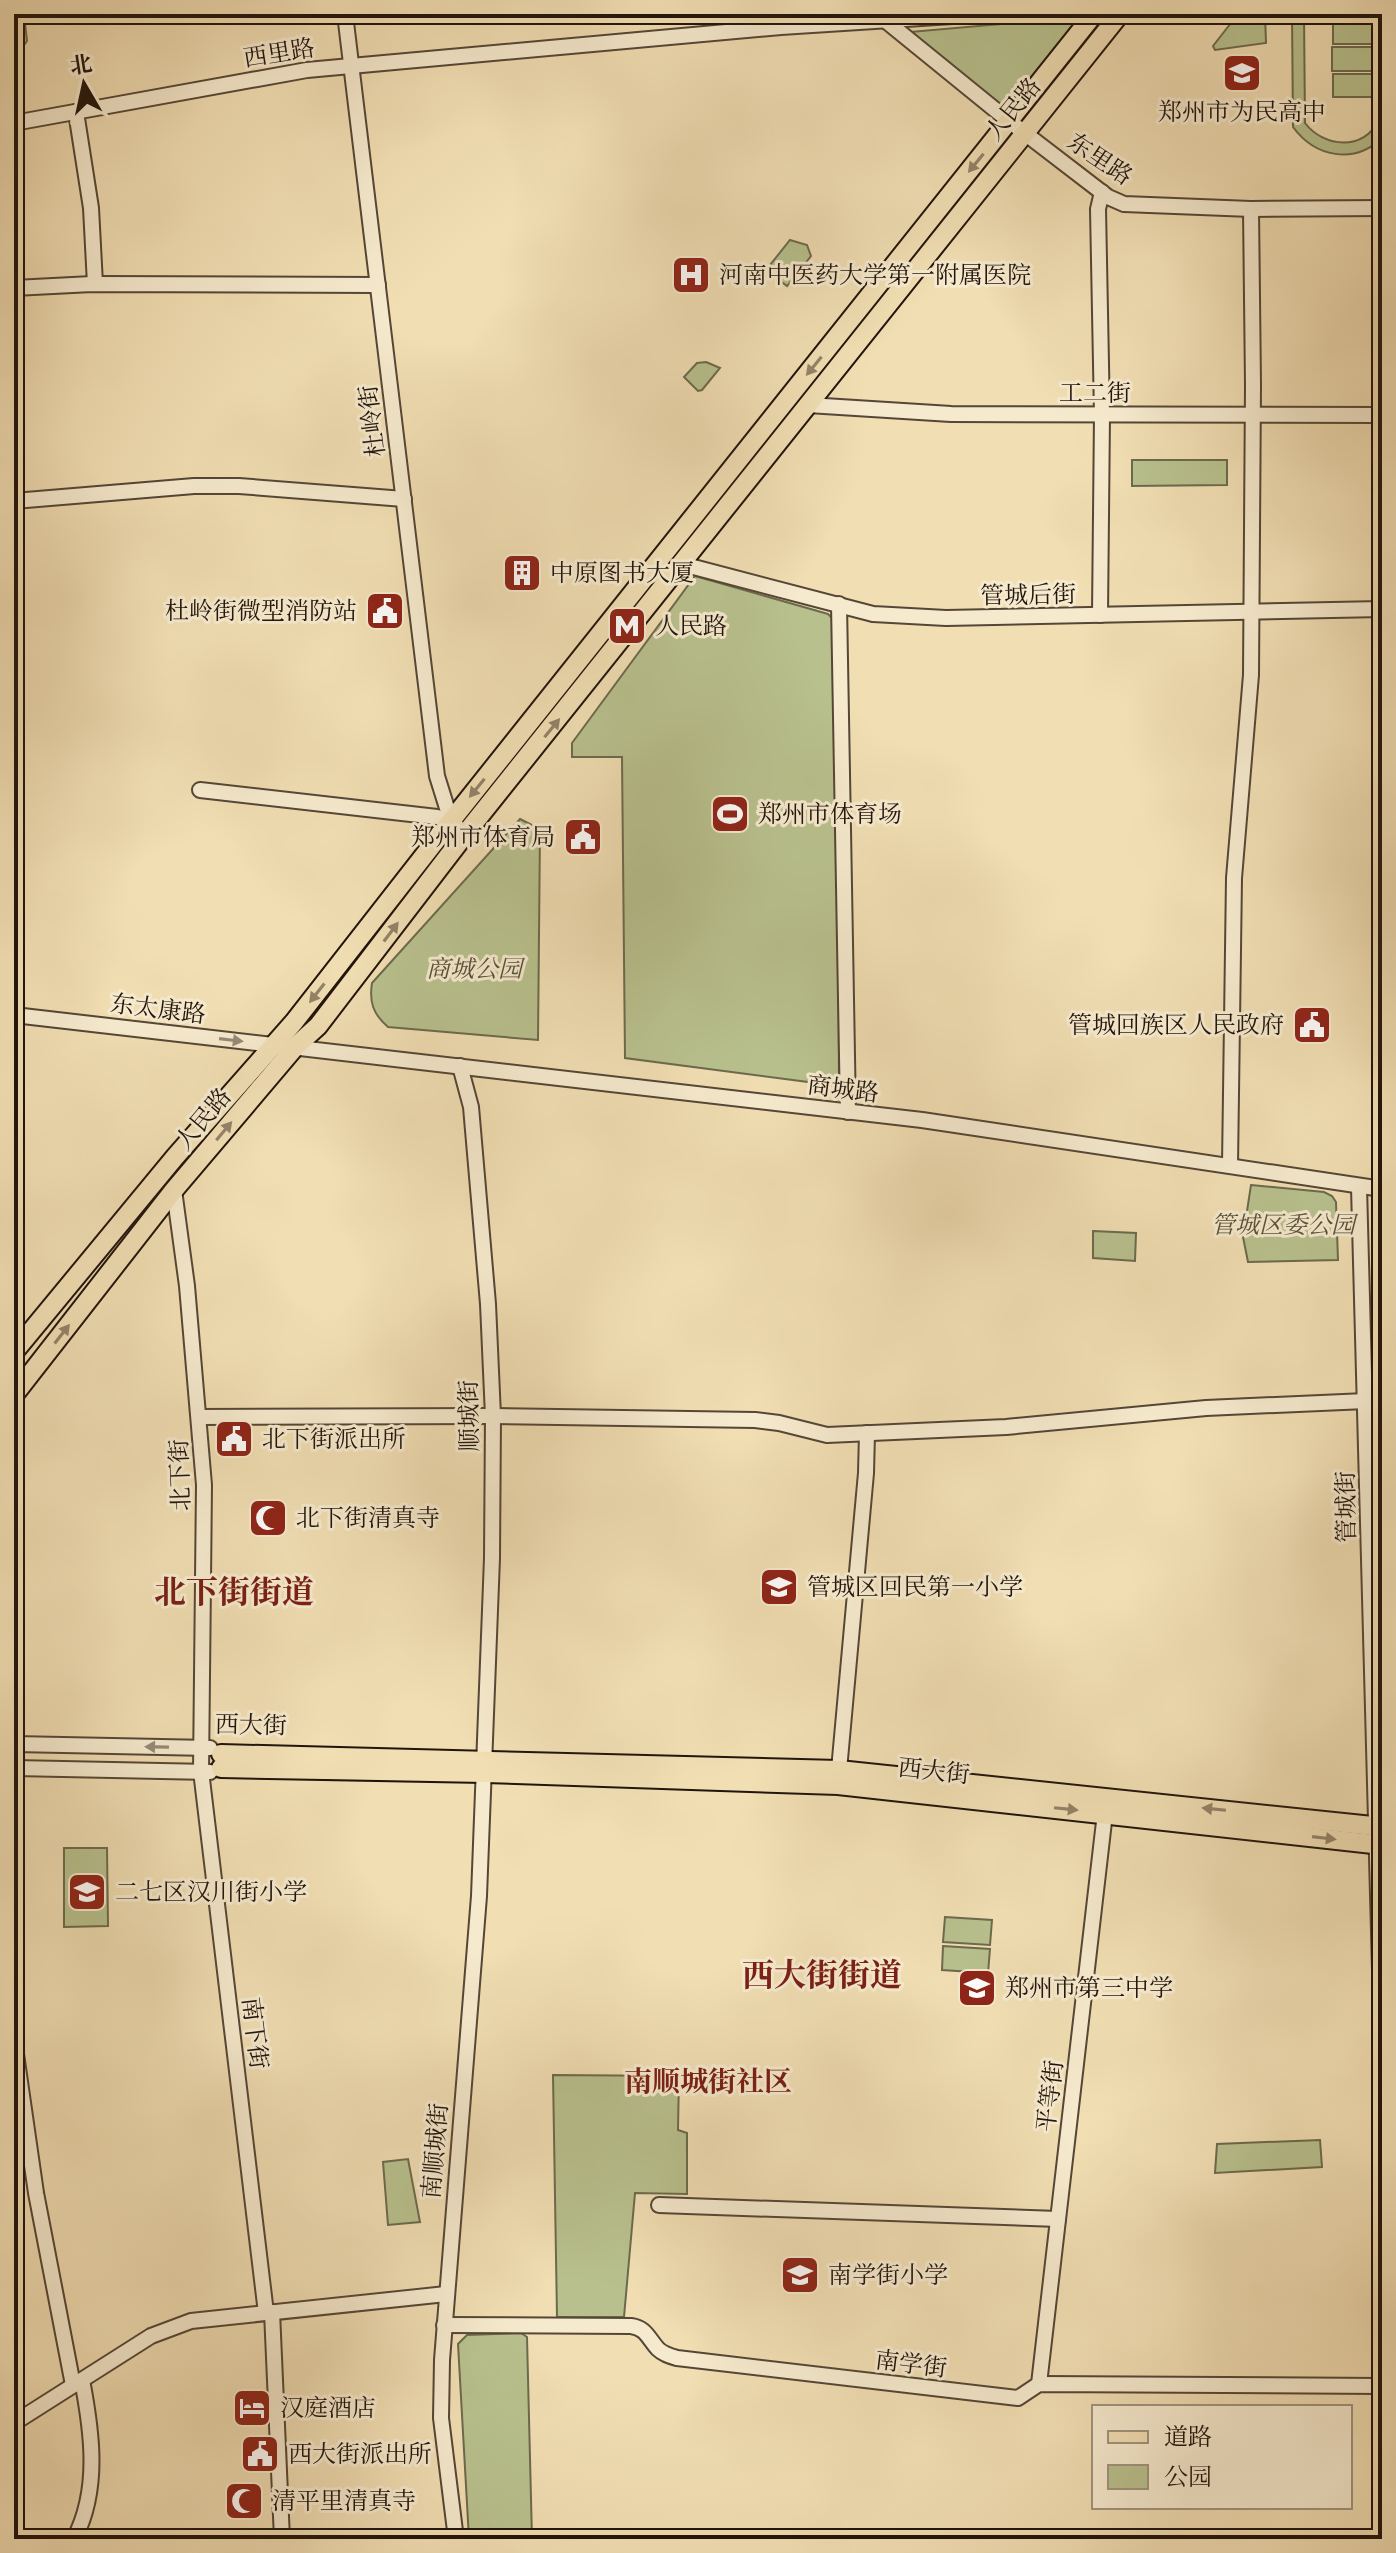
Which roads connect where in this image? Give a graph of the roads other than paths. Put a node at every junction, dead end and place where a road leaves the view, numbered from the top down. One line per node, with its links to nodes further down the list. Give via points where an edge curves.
1 (345, 14): 6 (street, 杜岭街)
2 (984, 14): 5 (street, 西里路)
3 (1094, 14): 8 (main road, 人民路)
4 (1120, 14): 10 (main road, 人民路)
5 (886, 21): 6 (street, 西里路); 8 (street, 东里路)
6 (351, 65): 7 (street, 西里路); 15 (street, 杜岭街)
7 (76, 112): 9 (street, 西里路); 14 (street, via 91,208)
8 (1009, 121): 10 (street, 东里路); 29 (main road, 人民路, one-way to 29)
9 (14, 123)
10 (1025, 133): 11 (street, 东里路); 17 (main road, 人民路)
11 (1102, 192): 13 (street, 东里路, via 1124,204); 18 (street)
12 (1382, 208): 13 (street, 东里路)
13 (1251, 209): 19 (street)
14 (95, 284): 15 (street); 16 (street)
15 (378, 285): 21 (street, 杜岭街)
16 (14, 288)
17 (808, 405): 18 (street, 工二街, via 951,414); 23 (main road, 人民路)
18 (1102, 415): 19 (street, 工二街); 27 (street)
19 (1253, 415): 20 (street, 工二街); 26 (street)
20 (1382, 415)
21 (404, 499): 22 (street, via 194,486); 29 (street, 杜岭街, via 437,776)
22 (14, 501)
23 (682, 564): 24 (street, 管城后街); 30 (main road, 人民路, one-way to 23)
24 (839, 604): 27 (street, 管城后街, via 910,617); 35 (street)
25 (1382, 609): 26 (street, 管城后街)
26 (1251, 612): 27 (street, 管城后街); 36 (street, via 1251,675 1234,878)
27 (1100, 615)
28 (200, 790): 29 (street)
29 (451, 821): 30 (street); 32 (main road, 人民路, one-way to 32)
30 (466, 833): 33 (main road, 人民路, one-way to 30, via 318,1026)
31 (14, 1015): 32 (street, 东太康路, one-way to 32)
32 (272, 1044): 33 (street, 东太康路); 40 (main road, 人民路)
33 (296, 1046): 34 (street, 商城路); 39 (main road, 人民路, one-way to 33)
34 (460, 1066): 35 (street, 商城路); 43 (street, 顺城街, via 471,1107)
35 (848, 1112): 36 (street, 商城路)
36 (1230, 1165): 37 (street, 商城路)
37 (1359, 1187): 38 (street, 商城路); 42 (street, 管城街)
38 (1382, 1189)
39 (174, 1190): 41 (main road, 人民路, one-way to 39); 44 (street, 北下街)
40 (14, 1352)
41 (14, 1395)
42 (1366, 1401): 45 (street); 46 (street, 管城街)
43 (493, 1416): 44 (street); 45 (street, via 755,1420 827,1435); 50 (street, 顺城街)
44 (199, 1417): 48 (street, 北下街, via 204,1485)
45 (867, 1433): 52 (street)
46 (1375, 1478): 54 (street, 管城街)
47 (14, 1744): 48 (street, 西大街, one-way to 47)
48 (201, 1760): 50 (street, 西大街, via 462,1754); 50 (street, 西大街, via 462,1779); 51 (street, 西大街); 60 (street, 南下街)
49 (221, 1761): 50 (main road, 西大街)
50 (485, 1766): 52 (main road, 西大街); 53 (main road, 西大街, one-way to 53, via 838,1785); 59 (street, 南顺城街)
51 (14, 1768)
52 (839, 1770): 54 (main road, 西大街, one-way to 52)
53 (1105, 1813): 54 (main road, 西大街, one-way to 54); 58 (street, 平等街)
54 (1379, 1835): 56 (street, 管城街)
55 (14, 2040): 62 (street, via 36,2193)
56 (1382, 2044)
57 (659, 2205): 58 (street)
58 (1058, 2219): 63 (street, 平等街)
59 (446, 2294): 60 (street); 61 (street, 南顺城街)
60 (269, 2312): 62 (street, via 172,2326); 67 (street, 南下街)
61 (444, 2325): 63 (street, 南学街, via 631,2326 649,2335 662,2353 677,2358 1018,2398); 68 (street, 南顺城街, via 441,2418)
62 (78, 2383): 65 (street); 66 (street, via 89,2420 92,2466 83,2522)
63 (1039, 2384): 64 (street, 南学街)
64 (1382, 2386)
65 (14, 2423)
66 (74, 2539)
67 (282, 2539)
68 (456, 2539)

